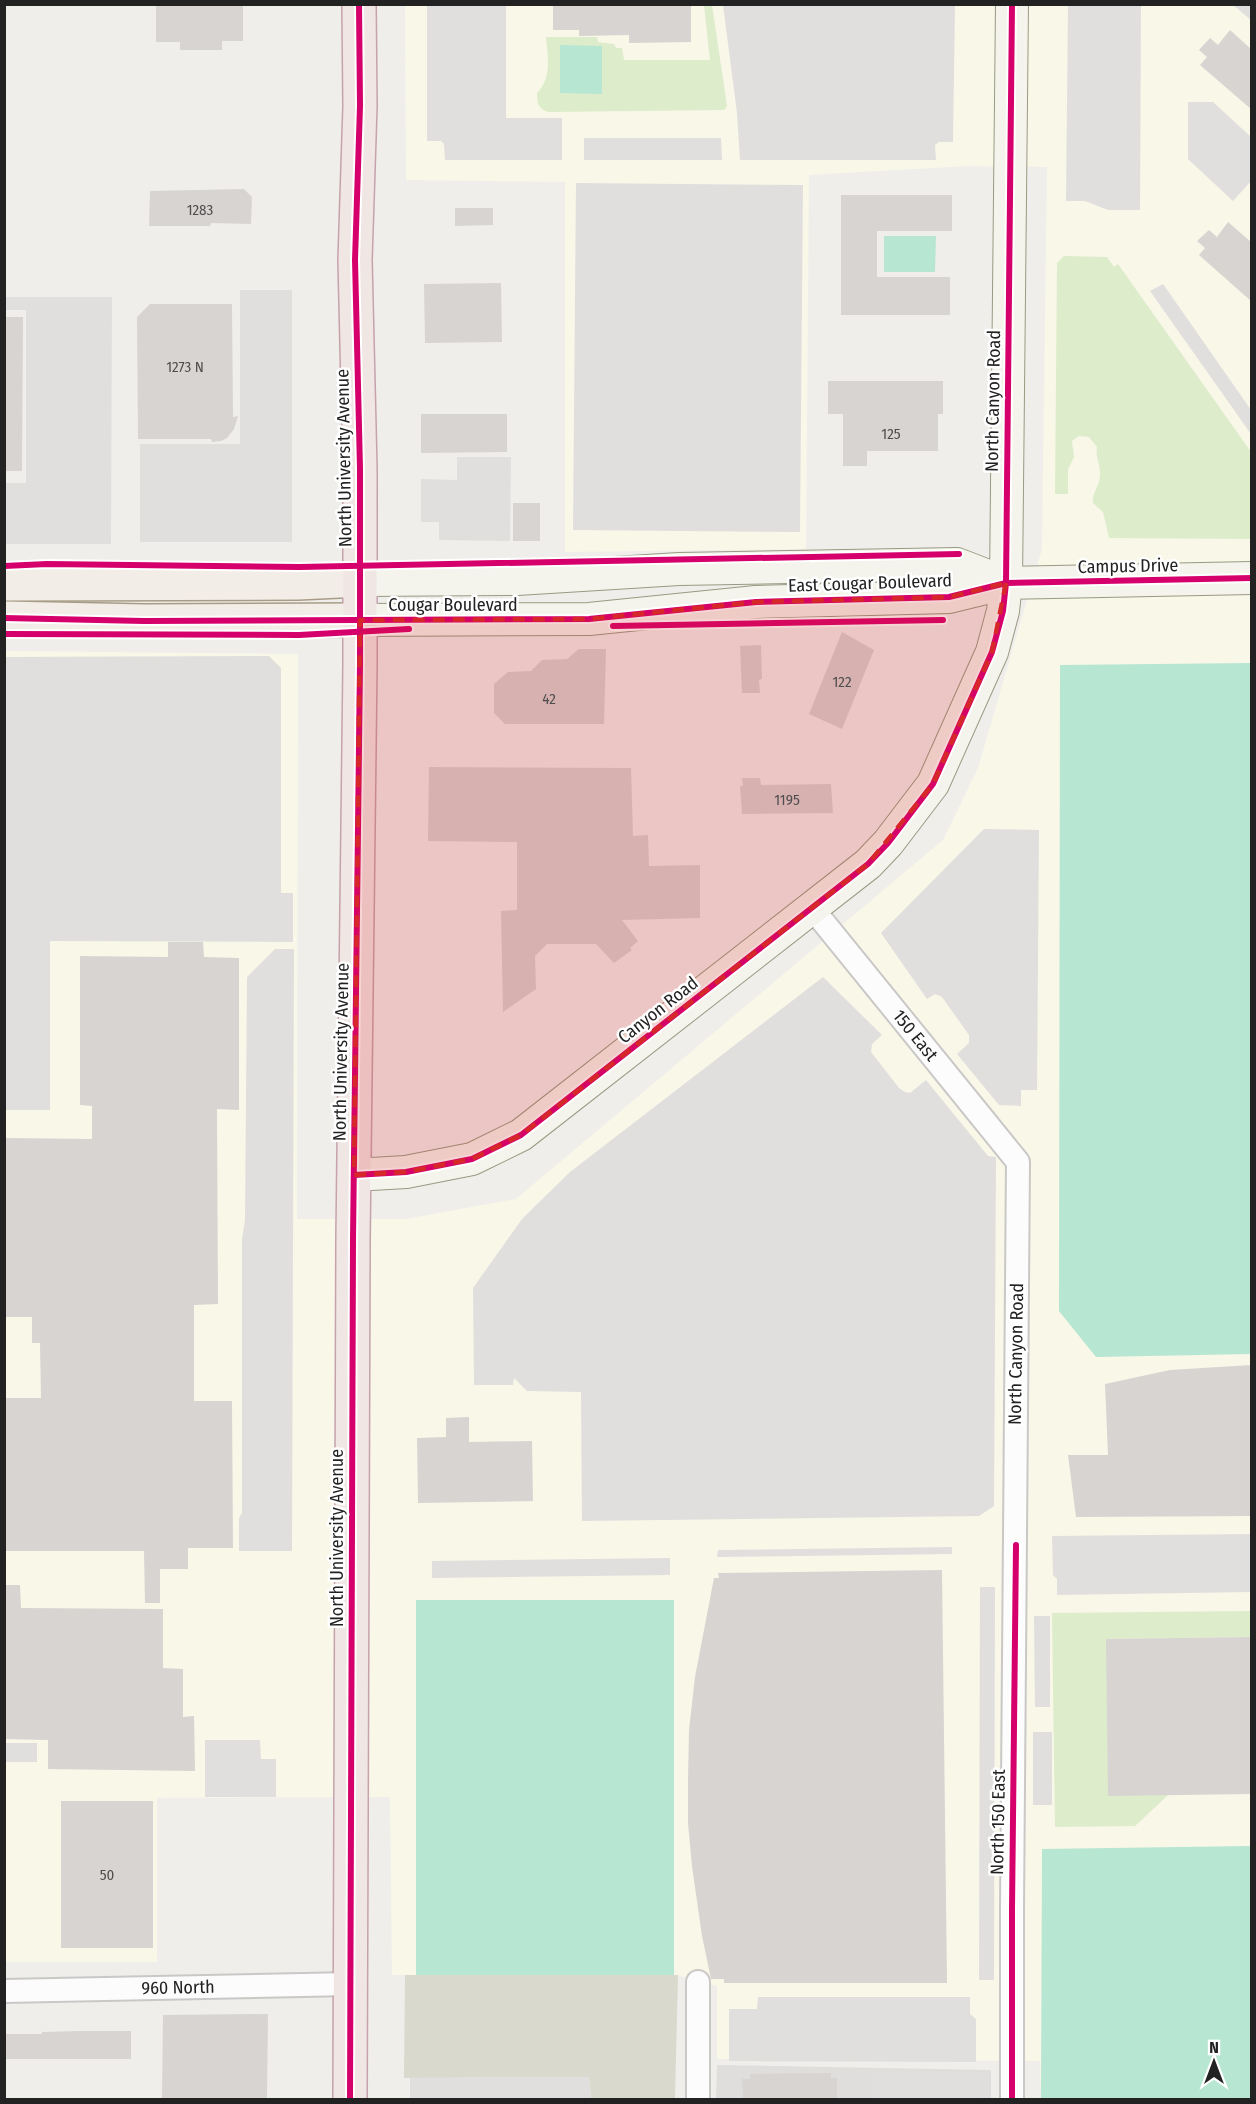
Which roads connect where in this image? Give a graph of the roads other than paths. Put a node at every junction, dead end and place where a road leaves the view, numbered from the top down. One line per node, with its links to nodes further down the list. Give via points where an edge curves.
1 (359, 4): 5 (highway, North University Avenue, via 355,260)
2 (1012, 4): 7 (main road, North Canyon Road)
3 (577, 576): 5 (main road, Cougar Boulevard); 7 (main road, East Cougar Boulevard, via 679,569 957,564)
4 (1251, 578): 7 (main road, Campus Drive)
5 (360, 580): 6 (main road, Cougar Boulevard); 10 (highway, North University Avenue)
6 (4, 584)
7 (1006, 584): 8 (main road, East Cougar Boulevard, via 949,597); 11 (main road, North Canyon Road, via 992,652)
8 (734, 605): 10 (main road, Cougar Boulevard, via 589,619)
9 (16, 617): 10 (main road, Cougar Boulevard)
10 (360, 620): 14 (highway, North University Avenue)
11 (933, 784): 12 (main road, Canyon Road, via 868,864)
12 (812, 908): 13 (street, 150 East); 14 (main road, Canyon Road, via 521,1135 472,1159 406,1172)
13 (1018, 1162): 15 (street, North Canyon Road)
14 (354, 1175): 17 (highway, North University Avenue)
15 (1016, 1545): 21 (street, North 150 East)
16 (698, 1982): 20 (street)
17 (351, 1984): 18 (street, 960 North); 19 (highway, North University Avenue)
18 (4, 1991)
19 (350, 2100)
20 (698, 2100)
21 (1012, 2100)

